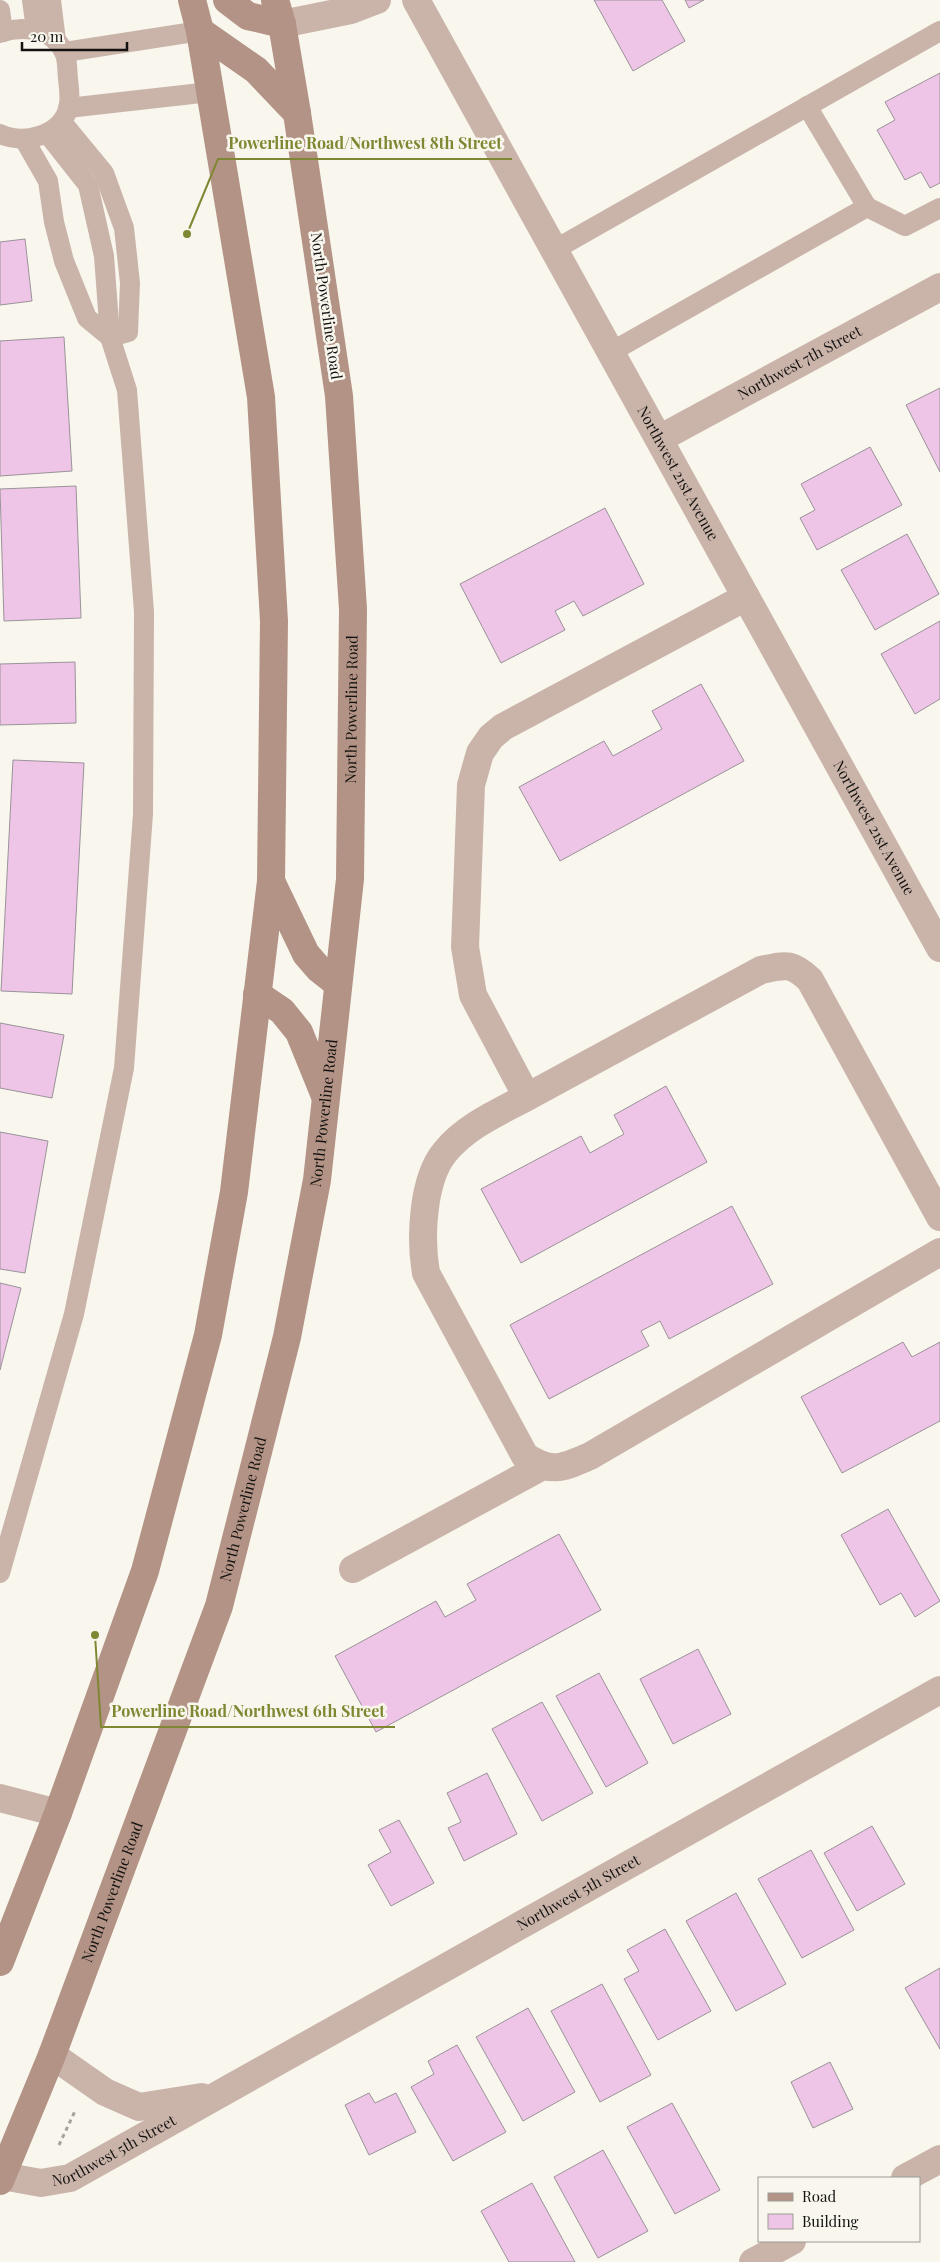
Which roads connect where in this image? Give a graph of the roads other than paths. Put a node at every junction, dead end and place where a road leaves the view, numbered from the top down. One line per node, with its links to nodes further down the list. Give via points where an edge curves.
1 (32, 0): 9 (lane)
2 (51, 0): 13 (lane)
3 (192, 0): 10 (main road)
4 (227, 0): 8 (main road, via 248,16)
5 (377, 0): 8 (street, via 351,10)
6 (416, 0): 22 (street, Northwest 21st Avenue)
7 (0, 10): 12 (lane)
8 (279, 12): 16 (main road, North Powerline Road)
9 (36, 30): 12 (lane, via 18,28); 13 (lane)
10 (200, 31): 13 (lane); 14 (main road); 16 (main road, via 256,70)
11 (940, 31): 15 (lane)
12 (2, 32)
13 (60, 47): 17 (lane, via 69,89)
14 (210, 92): 17 (lane); 28 (main road, via 261,397 274,621)
15 (807, 106): 20 (lane); 22 (lane)
16 (298, 112): 30 (main road, North Powerline Road, via 339,396 353,609 350,879)
17 (59, 121): 19 (lane); 24 (lane, via 88,185 104,256)
18 (0, 134): 19 (lane)
19 (24, 139): 24 (lane, via 48,181 64,260 87,318)
20 (867, 207): 21 (lane, via 905,226); 25 (lane)
21 (940, 208)
22 (554, 250): 25 (street, Northwest 21st Avenue)
23 (940, 287): 26 (street, Northwest 7th Street)
24 (110, 337): 38 (lane, via 127,390 144,612 143,814 124,1068 74,1314)
25 (611, 352): 26 (street, Northwest 21st Avenue)
26 (659, 439): 27 (street, Northwest 21st Avenue)
27 (746, 597): 29 (street, Northwest 21st Avenue); 33 (street, via 504,727 490,737 480,753 471,786 465,947 468,973 473,995)
28 (271, 881): 30 (main road, via 306,954); 31 (main road)
29 (940, 948)
30 (338, 984): 32 (main road, North Powerline Road)
31 (257, 994): 32 (main road, via 282,1011 299,1032); 41 (main road, via 234,1192 208,1335 146,1570)
32 (326, 1097): 43 (main road, North Powerline Road, via 317,1180 287,1337 219,1606)
33 (527, 1097): 34 (street, via 761,970 786,964 799,969 810,980); 36 (street, via 476,1125 444,1153 427,1197 422,1224 422,1252 426,1273 525,1456)
34 (940, 1217)
35 (940, 1252): 36 (street, via 590,1456 568,1465)
36 (541, 1467): 37 (street)
37 (353, 1569)
38 (0, 1573)
39 (940, 1690): 44 (street, Northwest 5th Street)
40 (0, 1798): 41 (street)
41 (58, 1813): 42 (main road)
42 (0, 1962)
43 (52, 2055): 44 (street, Northwest 5th Street, via 106,2092 139,2107); 46 (main road, North Powerline Road)
44 (219, 2095): 46 (street, Northwest 5th Street, via 70,2178 41,2183)
45 (940, 2159): 47 (street)
46 (1, 2176)
47 (907, 2177)
48 (790, 2242): 49 (street)
49 (753, 2262)

